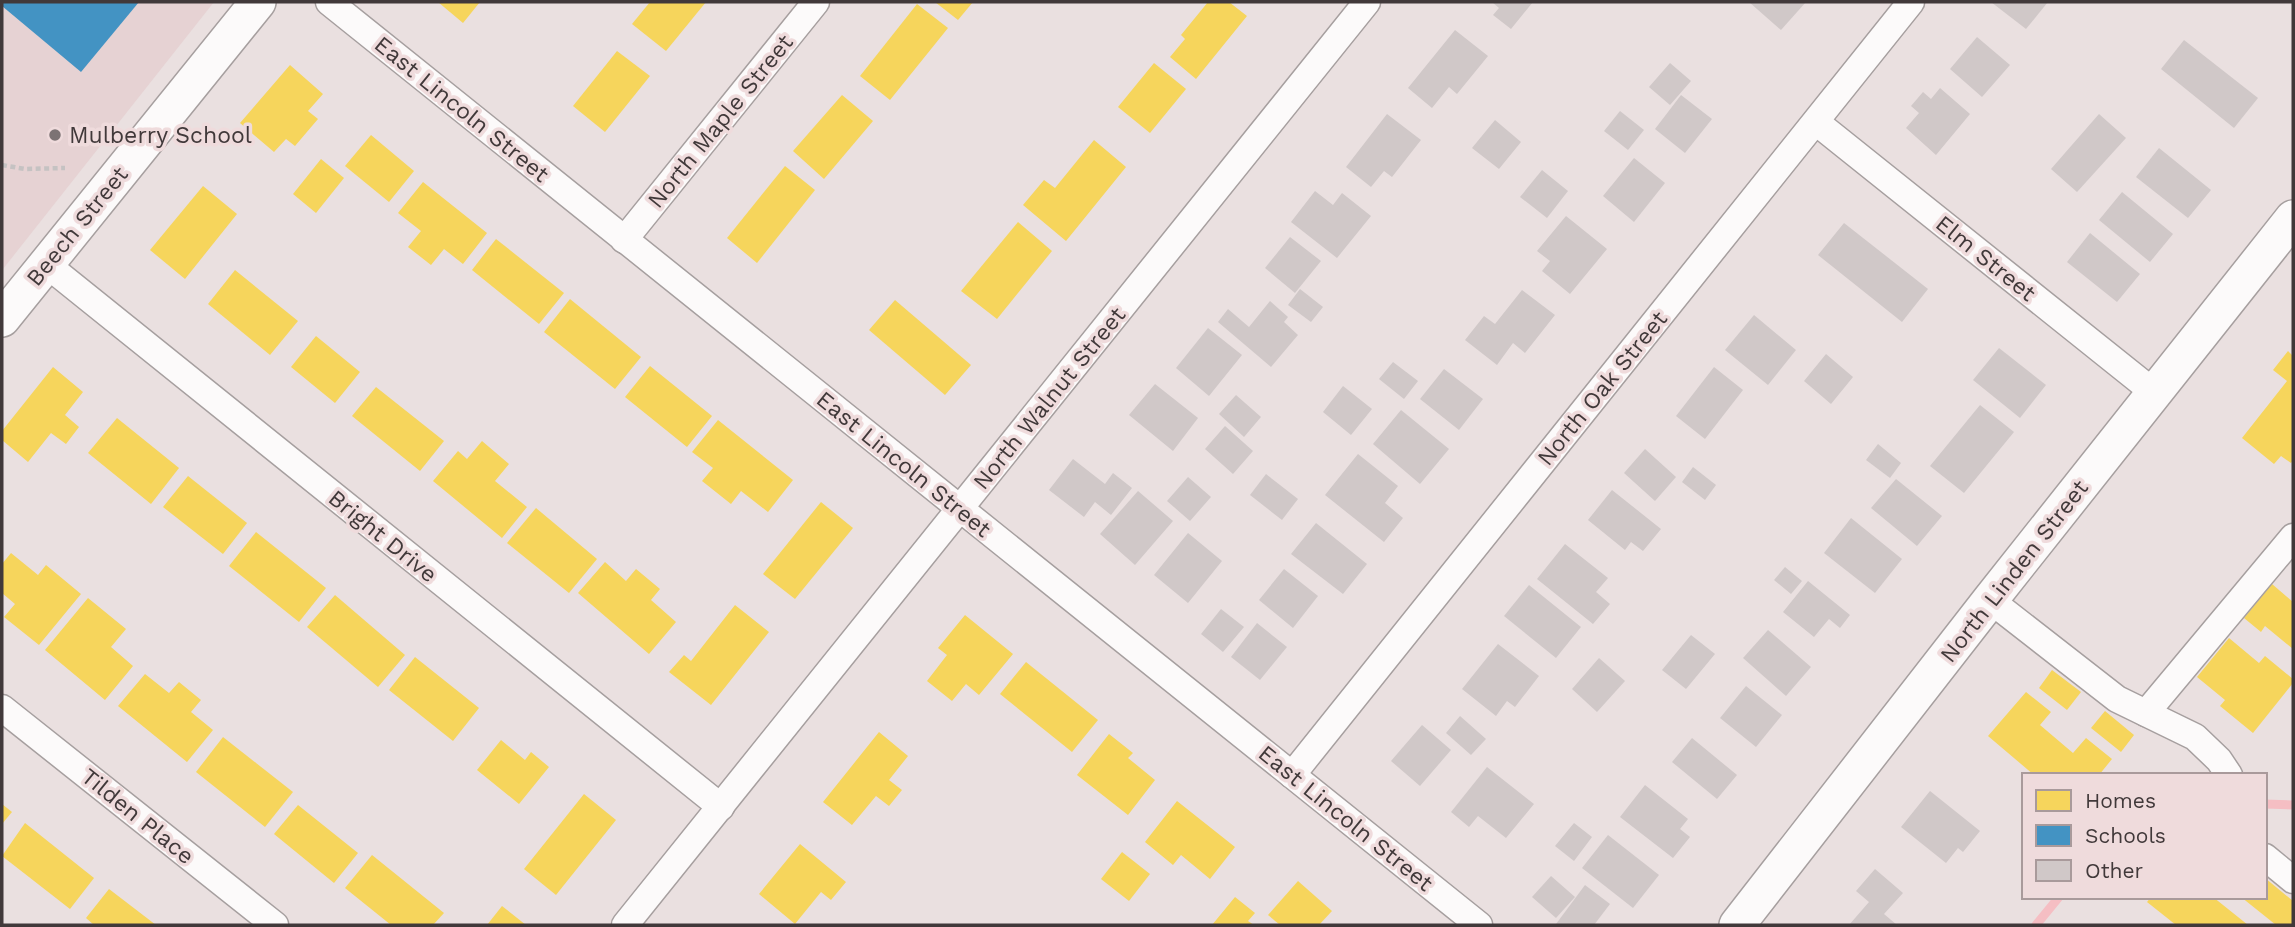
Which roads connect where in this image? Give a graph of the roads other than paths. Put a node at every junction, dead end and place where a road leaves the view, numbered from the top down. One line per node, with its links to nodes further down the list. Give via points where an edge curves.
1 (258, 2): 9 (main road, Beech Street)
2 (329, 2): 8 (street, East Lincoln Street)
3 (816, 2): 8 (street, North Maple Street)
4 (1367, 2): 12 (street, North Walnut Street)
5 (1911, 2): 6 (street, North Oak Street)
6 (1816, 122): 11 (street, Elm Street); 18 (street, North Oak Street)
7 (2289, 231): 11 (main road, North Linden Street)
8 (624, 240): 12 (street, East Lincoln Street)
9 (46, 264): 10 (main road, Beech Street); 19 (street, Bright Drive)
10 (2, 319)
11 (2155, 394): 14 (main road, North Linden Street)
12 (960, 508): 18 (street, East Lincoln Street); 19 (street, North Walnut Street)
13 (2293, 537): 16 (street)
14 (1990, 600): 16 (street, via 2117,699); 25 (main road, North Linden Street)
15 (2, 708): 22 (street, Tilden Place)
16 (2146, 713): 17 (street, via 2195,737)
17 (2228, 773)
18 (1292, 775): 24 (street, East Lincoln Street)
19 (721, 807): 23 (street, North Walnut Street)
20 (2267, 859): 21 (street)
21 (2293, 880)
22 (275, 925)
23 (625, 925)
24 (1479, 925)
25 (1737, 925)

